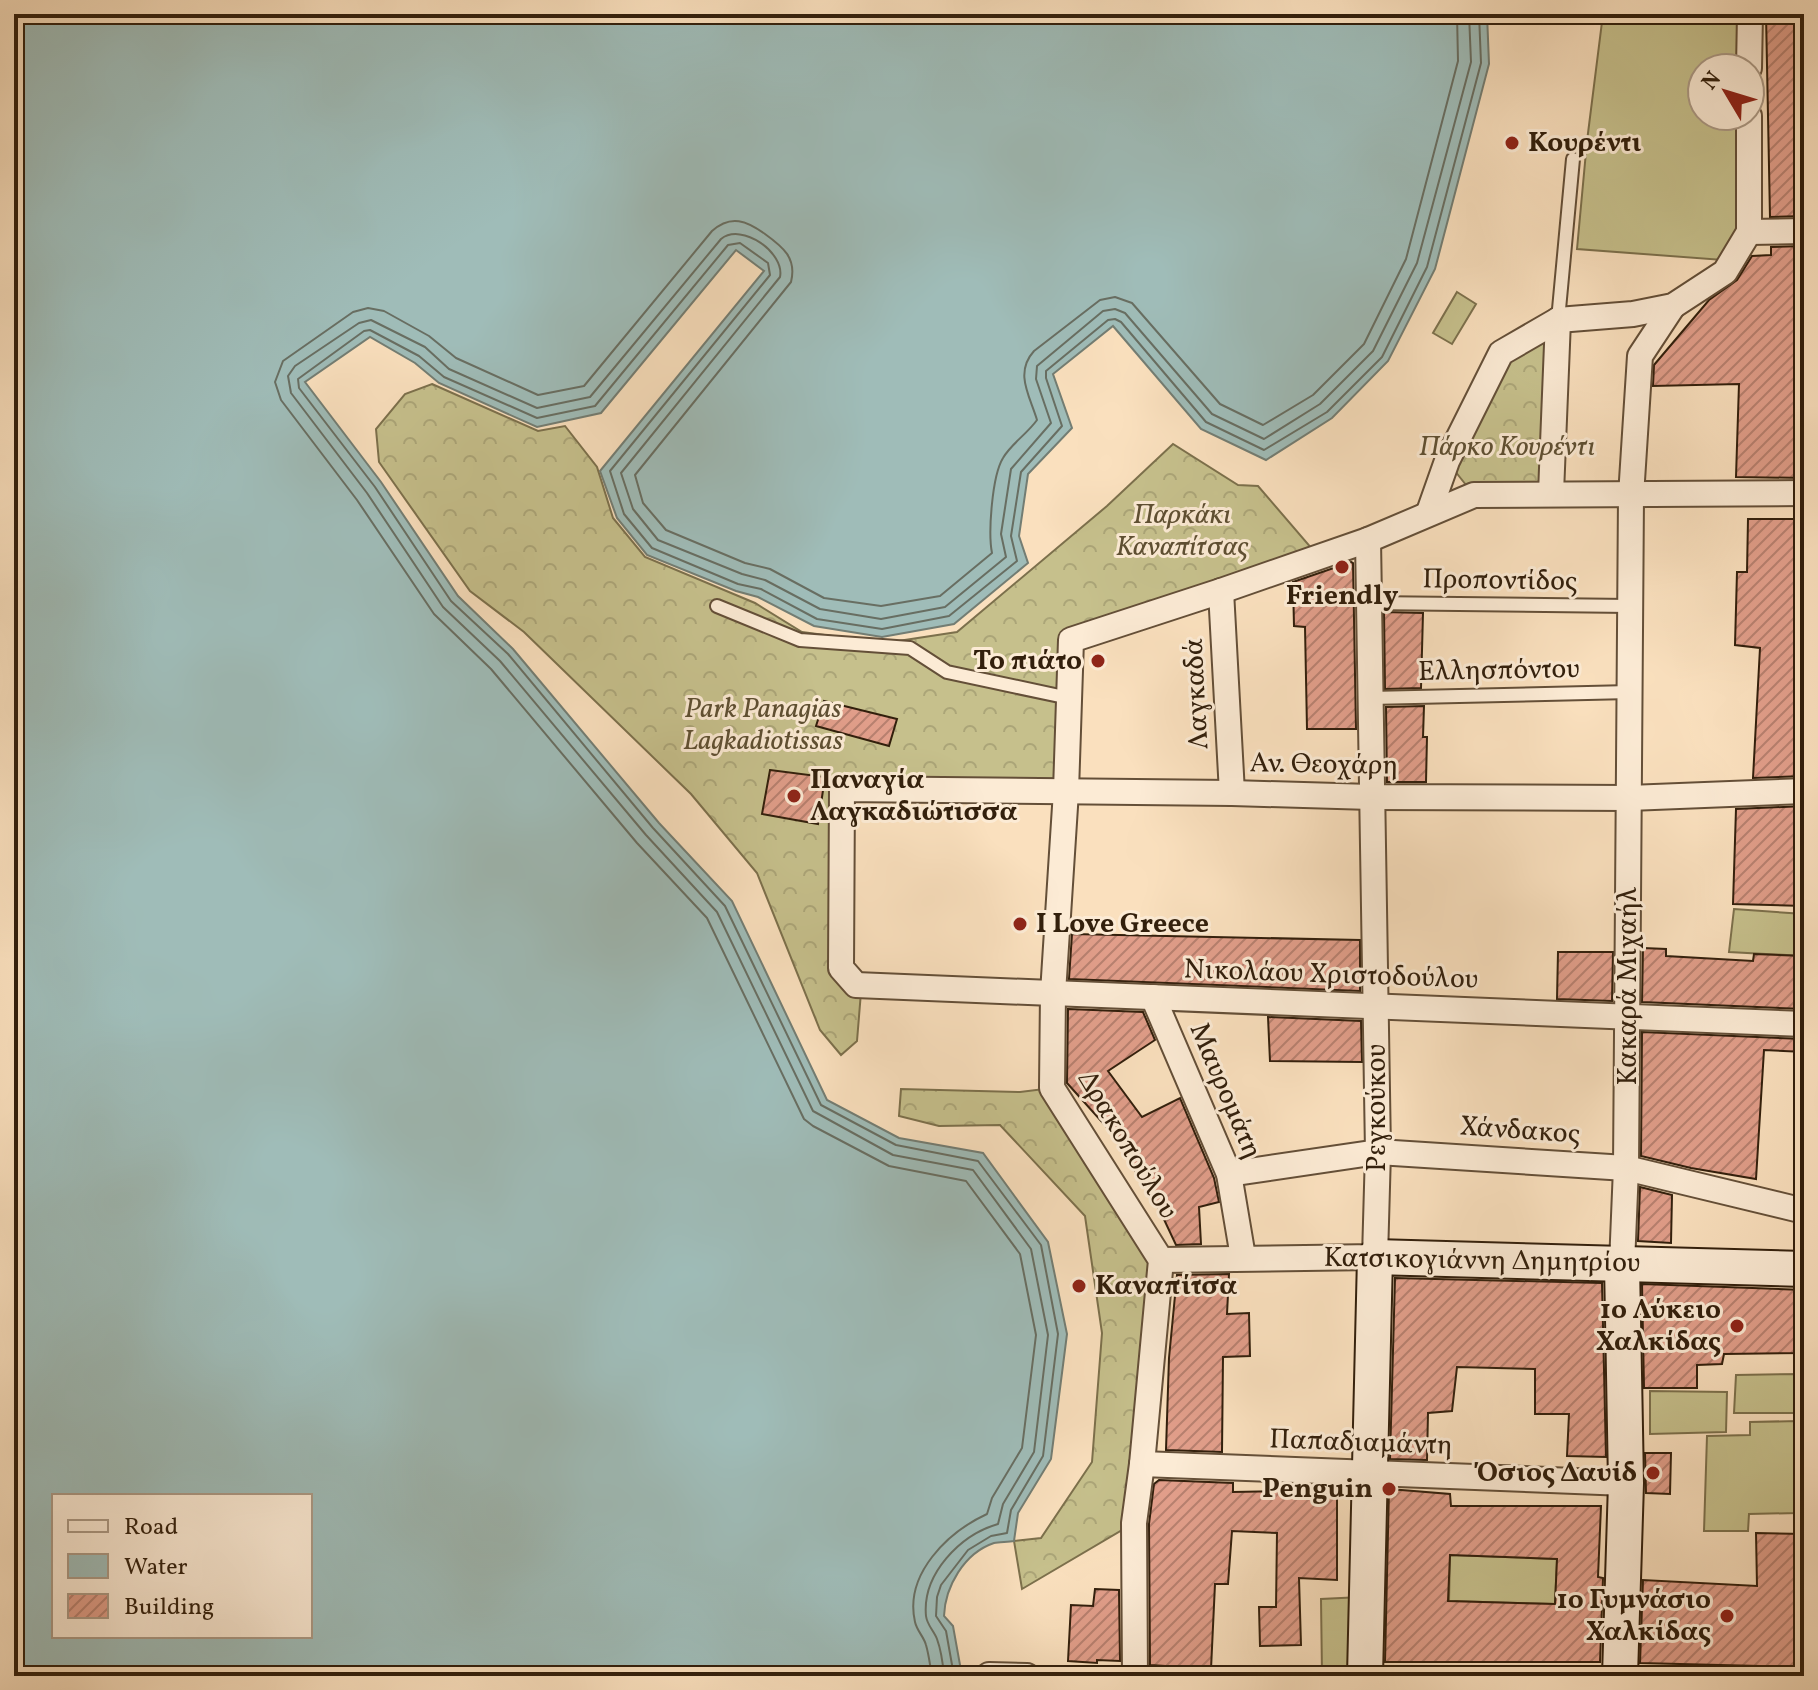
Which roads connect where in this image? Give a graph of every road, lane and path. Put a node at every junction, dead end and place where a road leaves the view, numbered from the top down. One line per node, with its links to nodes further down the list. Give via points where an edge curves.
1 (1750, 14): 2 (street)
2 (1749, 52)
3 (1749, 132): 6 (street)
4 (1573, 159): 8 (lane)
5 (1804, 231): 6 (street)
6 (1749, 232): 7 (street, via 1725,272)
7 (1673, 306): 8 (street); 11 (street, Κακαρά Μιχαήλ, via 1640,356)
8 (1558, 320): 9 (street); 12 (street, via 1501,353 1447,461)
9 (1551, 493): 11 (street); 12 (street, via 1474,495)
10 (1804, 493): 11 (street)
11 (1631, 496): 17 (street, Κακαρά Μιχαήλ)
12 (1429, 512): 13 (street)
13 (1368, 540): 14 (street); 15 (street, Ρεγκούκου)
14 (1221, 591): 19 (street, Δρακοπούλου, via 1071,640); 23 (street, Λαγκαδά)
15 (1369, 603): 17 (lane, Προποντίδος); 20 (street, Ρεγκούκου)
16 (717, 606): 19 (lane, via 800,640 910,648 947,672)
17 (1630, 606): 18 (street, Κακαρά Μιχαήλ)
18 (1630, 692): 20 (lane, Ελλησπόντου); 25 (street, Κακαρά Μιχαήλ)
19 (1069, 698): 21 (street, Δρακοπούλου)
20 (1370, 698): 24 (street, Ρεγκούκου)
21 (1066, 791): 23 (street, Αν. Θεοχάρη); 26 (street, Αν. Θεοχάρη, via 842,789); 27 (street, Δρακοπούλου)
22 (1804, 791): 25 (street, Αν. Θεοχάρη)
23 (1232, 793): 24 (street, Αν. Θεοχάρη)
24 (1371, 797): 25 (street, Αν. Θεοχάρη); 29 (street, Ρεγκούκου)
25 (1629, 798): 30 (street, Κακαρά Μιχαήλ)
26 (848, 977): 27 (street, Νικολάου Χριστοδούλου)
27 (1053, 993): 28 (street, Νικολάου Χριστοδούλου); 38 (street, Δρακοπούλου, via 1052,1088)
28 (1153, 997): 29 (street, Νικολάου Χριστοδούλου); 34 (street, Μαυρομάτη)
29 (1376, 1007): 30 (street, Νικολάου Χριστοδούλου); 32 (street, Ρεγκούκου)
30 (1628, 1017): 31 (street, Νικολάου Χριστοδούλου); 33 (street, Κακαρά Μιχαήλ)
31 (1804, 1024)
32 (1378, 1152): 33 (street, Χάνδακος); 34 (street, Χάνδακος); 37 (street, Ρεγκούκου)
33 (1626, 1168): 35 (street, Χάνδακος); 39 (street, Κακαρά Μιχαήλ)
34 (1229, 1174): 36 (street, Μαυρομάτη)
35 (1804, 1211)
36 (1243, 1257): 37 (street, Κατσικογιάννη Δημητρίου); 38 (street, Κατσικογιάννη Δημητρίου)
37 (1375, 1257): 39 (main road, Κατσικογιάννη Δημητρίου); 42 (main road, Ρεγκούκου)
38 (1161, 1260): 41 (street, Δρακοπούλου)
39 (1622, 1264): 40 (main road, Κατσικογιάννη Δημητρίου); 43 (main road, Κακαρά Μιχαήλ)
40 (1804, 1269)
41 (1142, 1464): 42 (street, Παπαδιαμάντη); 46 (street, Δρακοπούλου, via 1134,1523)
42 (1368, 1473): 43 (street, Παπαδιαμάντη); 47 (main road, Ρεγκούκου)
43 (1626, 1483): 48 (main road, Κακαρά Μιχαήλ)
44 (989, 1675): 45 (street)
45 (1027, 1676)
46 (1135, 1676)
47 (1365, 1676)
48 (1620, 1676)

